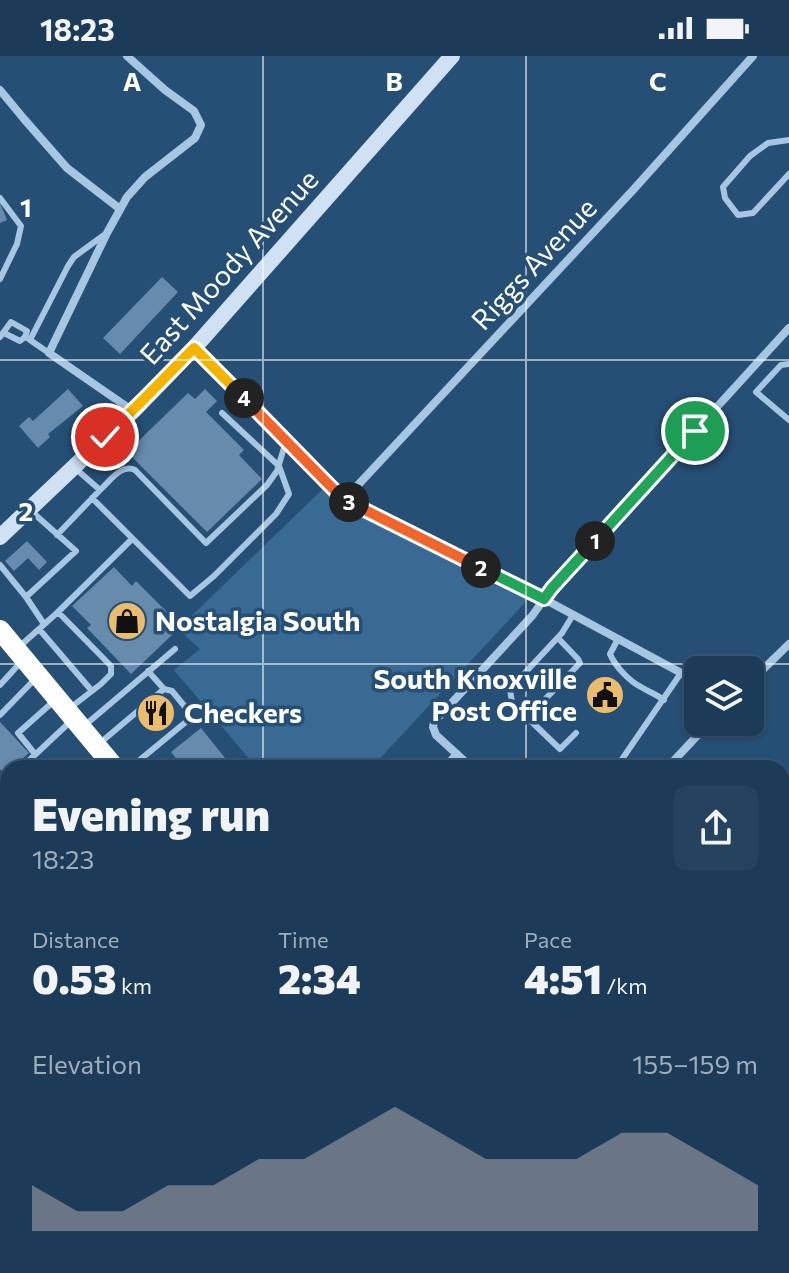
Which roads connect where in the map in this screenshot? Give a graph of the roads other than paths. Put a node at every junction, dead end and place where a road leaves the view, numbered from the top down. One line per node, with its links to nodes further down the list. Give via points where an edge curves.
1 (127, 56): 8 (street, via 194,111 201,125 195,138 145,177)
2 (452, 56): 14 (main road, East Moody Avenue)
3 (753, 56): 26 (street, Riggs Avenue)
4 (0, 90): 8 (street, via 67,168)
5 (789, 140): 6 (lane, via 768,143 750,156 723,187 725,198 738,215 753,213)
6 (789, 174)
7 (0, 198): 10 (lane, via 21,226)
8 (120, 209): 9 (street)
9 (107, 233): 13 (lane, via 74,257); 15 (street)
10 (0, 279)
11 (789, 328): 16 (street)
12 (2, 335): 13 (lane); 13 (lane, via 11,322 27,331)
13 (28, 338): 15 (lane)
14 (194, 348): 18 (main road, East Moody Avenue); 21 (street)
15 (49, 353): 18 (street)
16 (766, 353): 17 (lane); 33 (street)
17 (785, 365): 20 (lane, via 756,392)
18 (133, 411): 23 (main road, East Moody Avenue)
19 (222, 413): 22 (lane)
20 (789, 420)
21 (286, 441): 22 (lane); 26 (street)
22 (279, 466): 24 (lane, via 267,485 206,543 129,467); 30 (lane, via 289,494 276,514 190,596)
23 (74, 467): 24 (lane); 27 (main road, East Moody Avenue)
24 (100, 490): 25 (lane)
25 (92, 498): 28 (lane); 30 (lane)
26 (344, 500): 33 (street)
27 (29, 509): 28 (lane); 29 (main road, East Moody Avenue)
28 (57, 535): 32 (lane, via 76,551)
29 (0, 537)
30 (132, 539): 34 (lane)
31 (0, 565): 32 (lane)
32 (26, 597): 36 (lane)
33 (544, 599): 35 (street); 58 (street, via 434,722 436,735)
34 (58, 612): 36 (lane); 50 (lane, via 111,666 111,674)
35 (573, 615): 38 (lane); 39 (street)
36 (42, 626): 42 (lane); 50 (lane)
37 (0, 630): 42 (highway)
38 (558, 638): 54 (lane, via 510,689 512,703); 54 (lane, via 580,663)
39 (618, 639): 45 (street); 51 (lane, via 611,658 641,687)
40 (789, 644): 43 (street)
41 (175, 649): 44 (lane)
42 (20, 655): 47 (highway); 48 (lane)
43 (764, 668)
44 (148, 671): 49 (lane); 52 (lane)
45 (681, 673): 46 (street); 51 (lane)
46 (684, 675)
47 (38, 676): 52 (highway); 53 (lane)
48 (0, 684)
49 (164, 689): 59 (lane); 61 (lane, via 186,708 187,721)
50 (92, 691): 52 (lane)
51 (664, 700): 64 (lane)
52 (70, 714): 57 (lane); 57 (lane, via 18,733); 59 (highway)
53 (0, 715)
54 (527, 718): 55 (lane, via 560,749)
55 (576, 733)
56 (697, 736): 65 (street)
57 (35, 754): 60 (lane)
58 (457, 754): 62 (street); 63 (street)
59 (101, 759)
60 (29, 760)
61 (140, 760)
62 (451, 760)
63 (463, 760)
64 (622, 760)
65 (674, 760)

